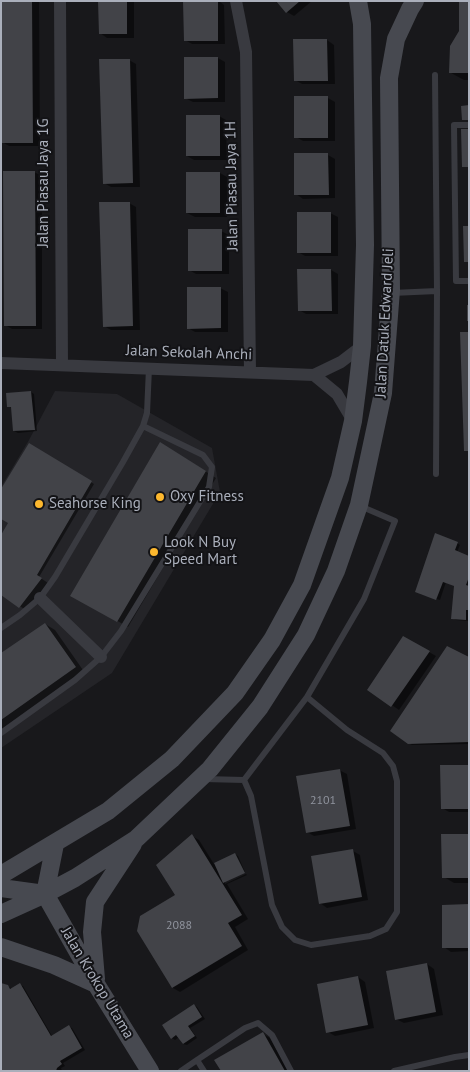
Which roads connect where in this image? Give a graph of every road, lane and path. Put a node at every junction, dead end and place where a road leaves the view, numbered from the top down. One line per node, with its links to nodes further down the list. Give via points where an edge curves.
1 (60, 1): 12 (street, Jalan Piasau Jaya 1G)
2 (236, 1): 14 (street, Jalan Piasau Jaya 1H, via 246,52)
3 (358, 1): 10 (street, Jalan Datuk Edward Jeli, via 362,24 364,147)
4 (415, 1): 9 (street, Jalan Datuk Edward Jeli, via 396,39 389,78)
5 (435, 75): 8 (lane)
6 (469, 125): 7 (lane, via 454,125 456,281)
7 (469, 281)
8 (437, 291): 9 (lane); 18 (lane)
9 (390, 293): 19 (street, Jalan Datuk Edward Jeli, via 383,393)
10 (362, 346): 15 (street, via 341,362); 16 (street, Jalan Datuk Edward Jeli)
11 (1, 363): 12 (street, Jalan Sekolah Anchi)
12 (62, 365): 13 (street, Jalan Sekolah Anchi)
13 (149, 368): 14 (street, Jalan Sekolah Anchi); 17 (lane, via 147,414)
14 (250, 372): 15 (street, Jalan Sekolah Anchi)
15 (314, 375): 16 (street, via 337,394)
16 (353, 421): 28 (street, Jalan Datuk Edward Jeli, via 340,478 302,585 272,640 234,693 172,759 108,811)
17 (143, 426): 20 (lane, via 56,577); 22 (lane, via 203,455 212,468 209,487)
18 (436, 474)
19 (359, 505): 23 (lane, via 394,521 364,598); 25 (street, Jalan Datuk Edward Jeli, via 336,572 306,635 260,707)
20 (40, 598): 21 (lane); 22 (street)
21 (1, 628)
22 (101, 657): 24 (lane, via 75,680)
23 (307, 697): 26 (lane); 26 (lane, via 347,730 383,753 393,766 397,781 397,912 386,929 370,936 311,945 295,940 282,927 272,905 251,796)
24 (1, 733)
25 (200, 779): 26 (lane); 27 (street, Jalan Datuk Edward Jeli)
26 (244, 780)
27 (136, 839): 31 (street, Jalan Datuk Edward Jeli); 34 (street, via 95,902 92,932)
28 (55, 844): 29 (street, Jalan Datuk Edward Jeli); 31 (street)
29 (1, 875)
30 (1, 888): 31 (street)
31 (45, 894): 32 (street, Jalan Datuk Edward Jeli); 34 (street, Jalan Krokop Utama)
32 (1, 914)
33 (1, 947): 34 (street)
34 (96, 984): 37 (street, Jalan Krokop Utama)
35 (469, 1055): 41 (lane)
36 (197, 1060): 38 (lane); 39 (lane); 40 (lane, via 244,1028 258,1023 272,1035)
37 (150, 1071)
38 (181, 1071)
39 (204, 1071)
40 (291, 1071)
41 (394, 1071)

